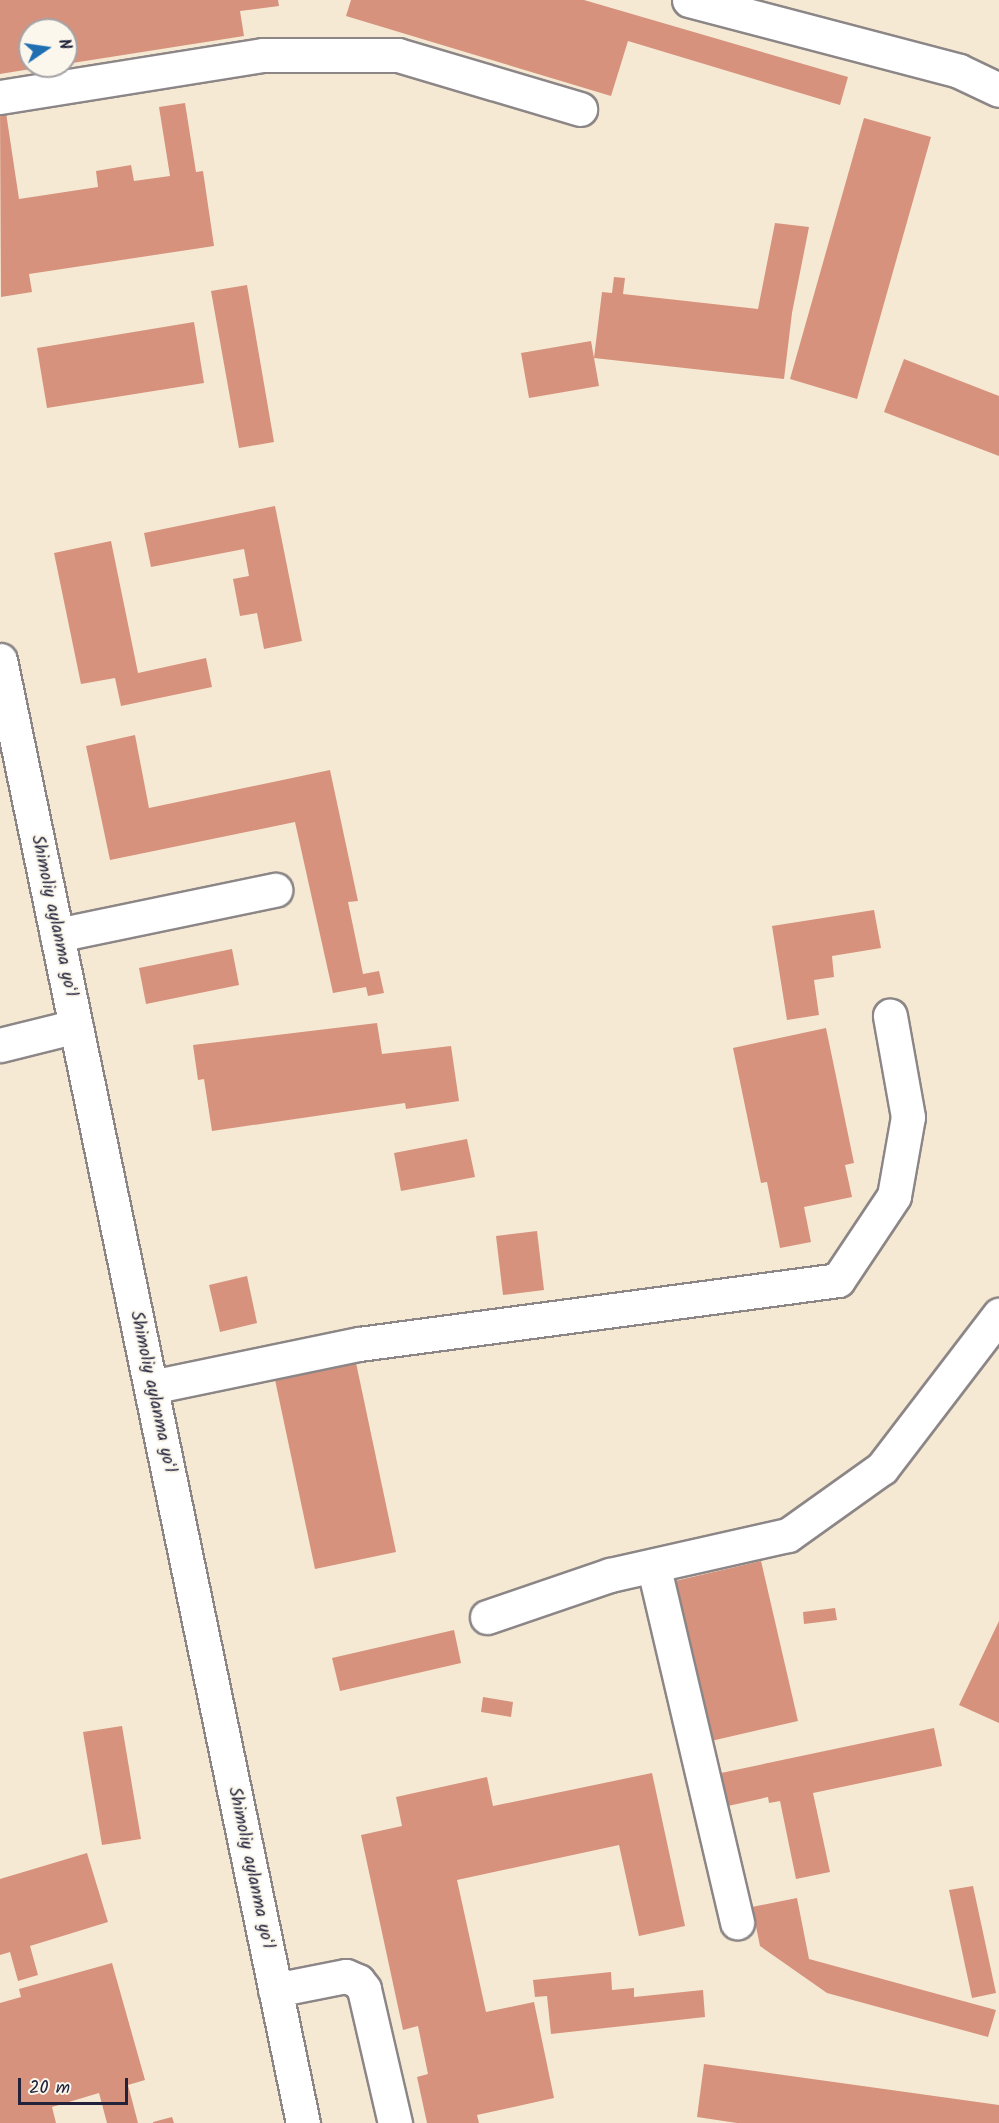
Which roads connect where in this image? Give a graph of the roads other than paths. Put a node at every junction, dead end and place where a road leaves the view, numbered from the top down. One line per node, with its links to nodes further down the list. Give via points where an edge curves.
1 (689, 0): 2 (main road, via 959,71)
2 (999, 90)
3 (0, 97): 4 (main road, via 263,55 398,55)
4 (580, 109)
5 (0, 660): 7 (main road, Shimoliy aylanma yoʻl)
6 (275, 890): 7 (main road)
7 (57, 935): 9 (main road, Shimoliy aylanma yoʻl)
8 (890, 1016): 12 (main road, via 908,1118 894,1196 838,1280 359,1344)
9 (76, 1026): 10 (main road); 12 (main road, Shimoliy aylanma yoʻl)
10 (0, 1045)
11 (999, 1315): 13 (main road, via 882,1468 788,1535)
12 (151, 1387): 16 (main road, Shimoliy aylanma yoʻl)
13 (654, 1568): 14 (main road, via 610,1575); 15 (main road)
14 (487, 1617)
15 (737, 1922)
16 (275, 1990): 17 (main road, Shimoliy aylanma yoʻl); 18 (main road, via 346,1976 357,1981 364,1989)
17 (303, 2123)
18 (395, 2123)

